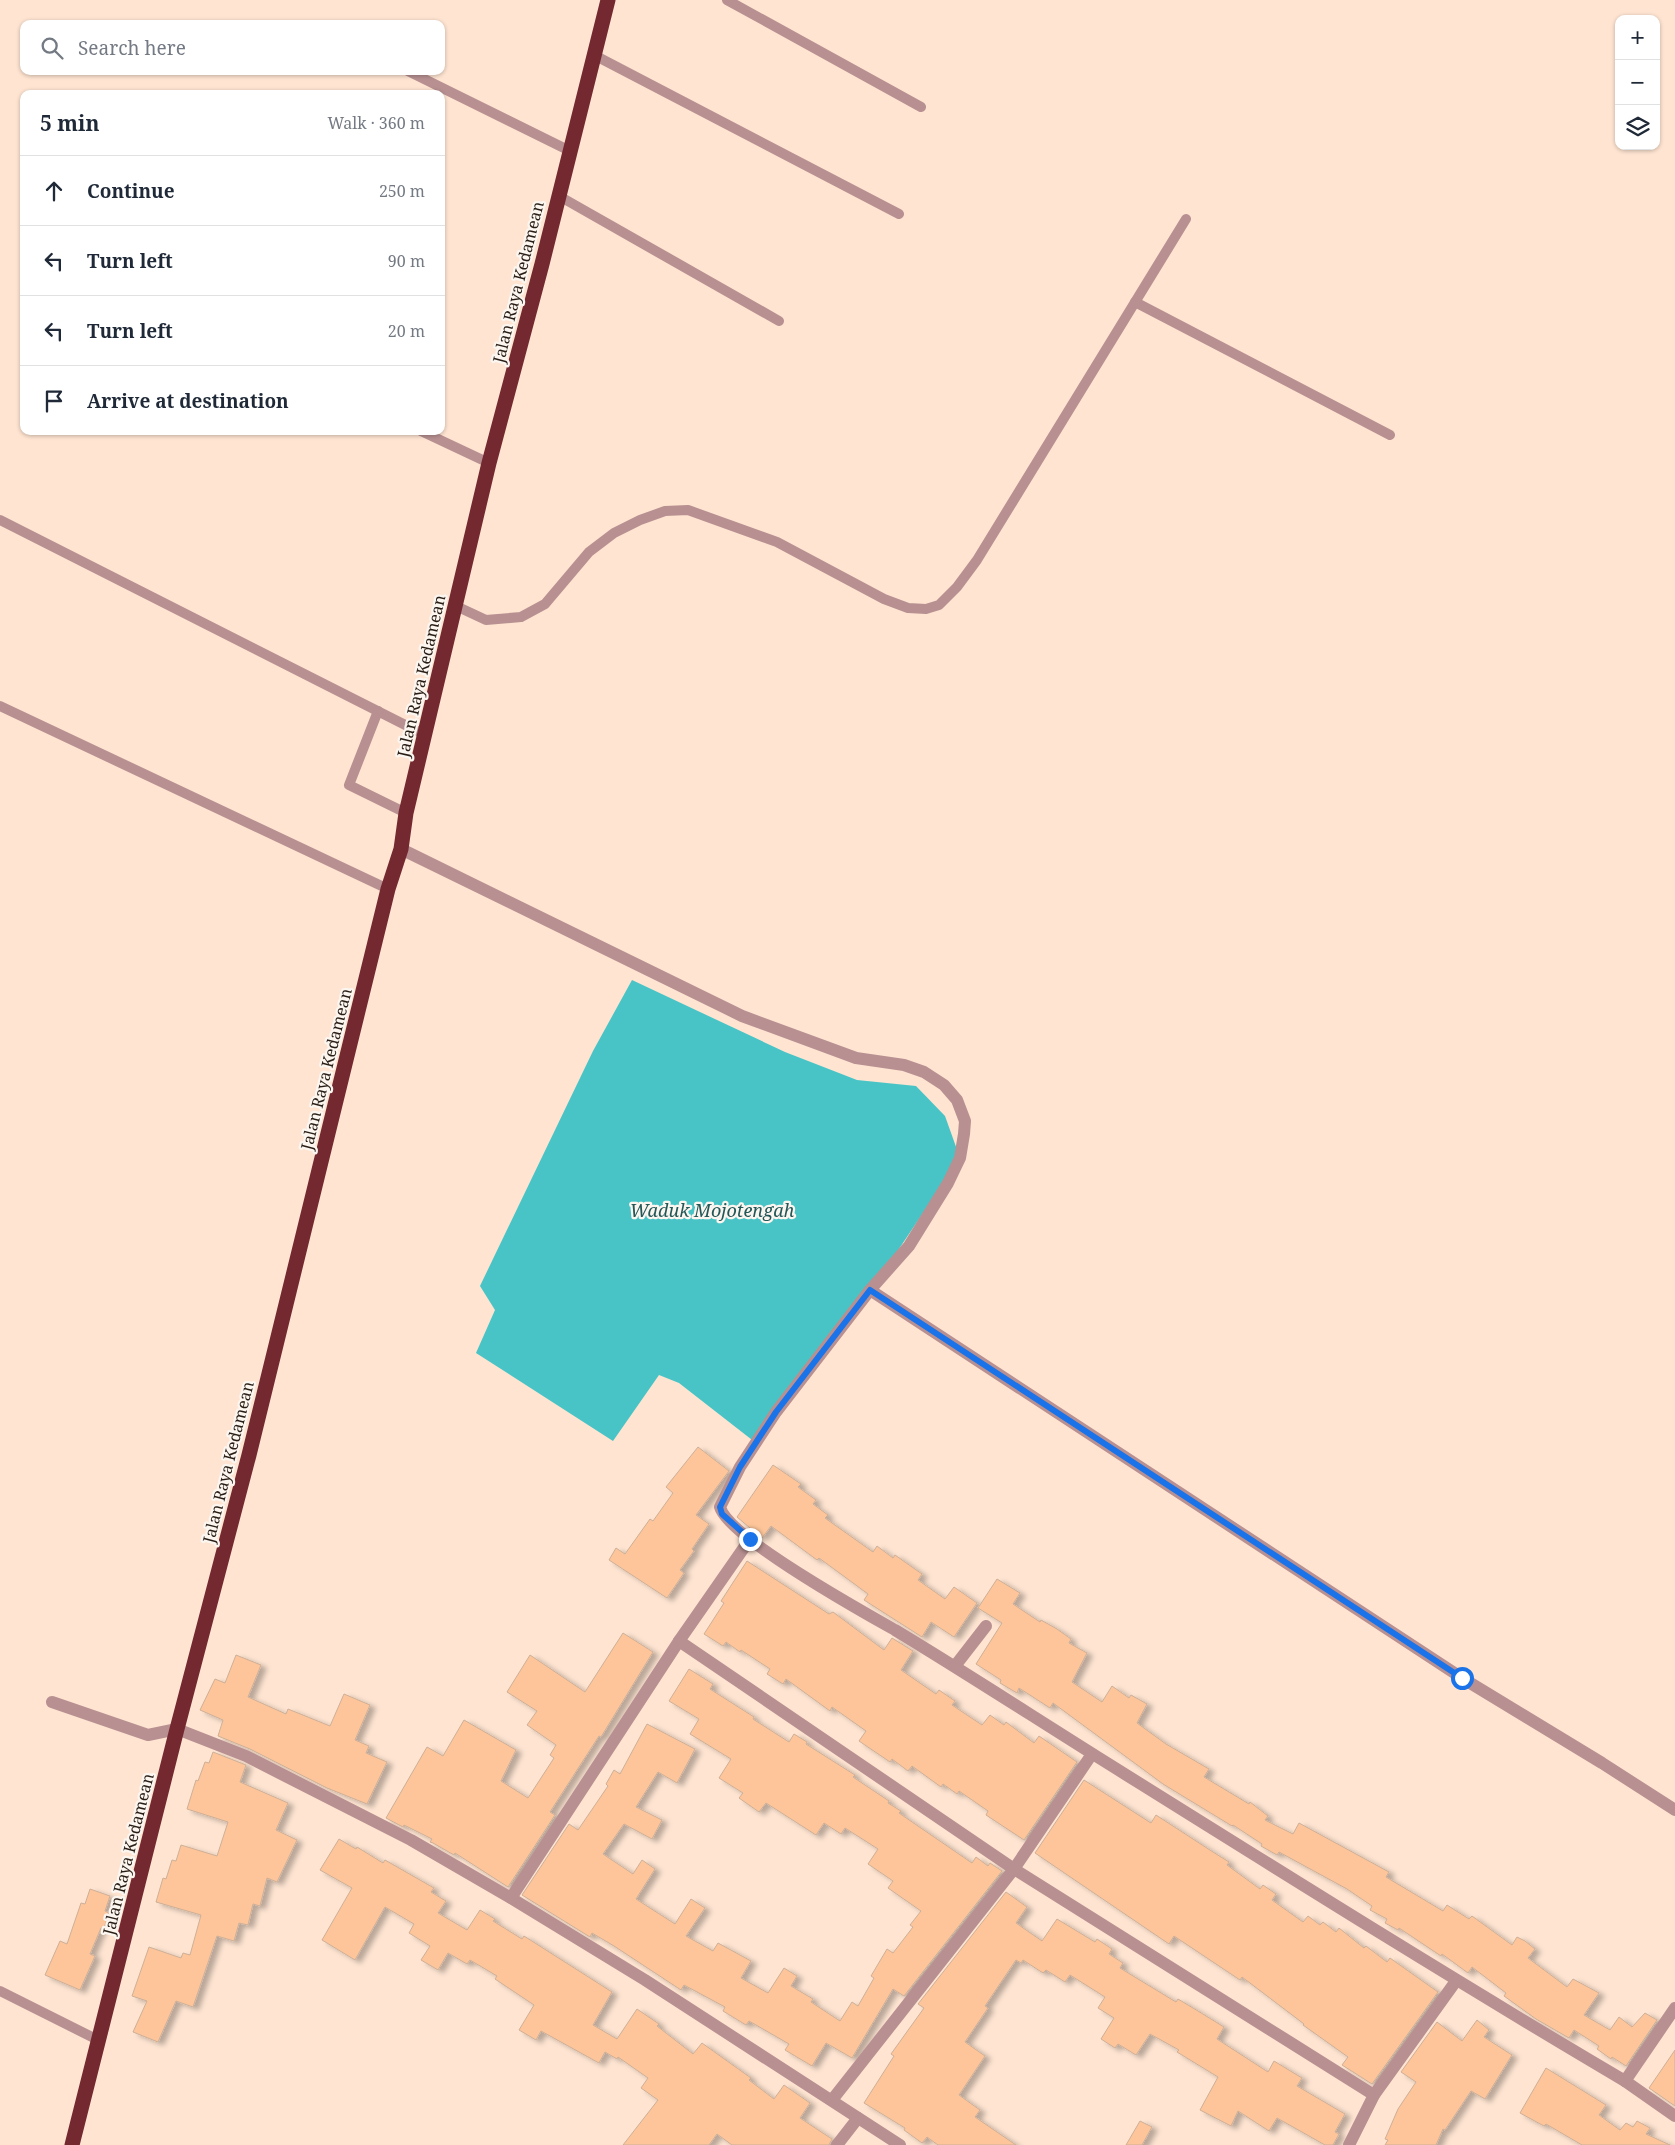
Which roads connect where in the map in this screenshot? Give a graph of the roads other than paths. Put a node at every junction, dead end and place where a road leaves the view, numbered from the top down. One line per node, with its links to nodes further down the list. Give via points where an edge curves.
1 (608, 0): 3 (highway, Jalan Raya Kedamean)
2 (727, 0): 5 (lane)
3 (594, 55): 6 (highway, Jalan Raya Kedamean); 8 (lane)
4 (416, 75): 6 (lane)
5 (921, 107)
6 (570, 151): 7 (highway, Jalan Raya Kedamean)
7 (559, 196): 11 (lane); 14 (highway, Jalan Raya Kedamean)
8 (899, 214)
9 (1186, 218): 10 (lane)
10 (1135, 302): 13 (lane); 16 (lane, via 977,560 939,605 926,609 908,608 884,599 777,542 688,510 665,511 614,533 589,552 545,604 521,617 486,620)
11 (779, 321)
12 (430, 435): 14 (lane)
13 (1390, 435)
14 (490, 463): 16 (highway, Jalan Raya Kedamean)
15 (0, 520): 18 (lane)
16 (456, 606): 19 (highway, Jalan Raya Kedamean)
17 (0, 706): 22 (lane)
18 (378, 711): 19 (lane); 20 (lane, via 349,785)
19 (425, 735): 20 (highway, Jalan Raya Kedamean)
20 (406, 813): 21 (highway, Jalan Raya Kedamean)
21 (401, 848): 22 (highway, Jalan Raya Kedamean); 23 (street, via 742,1016 856,1058 904,1065 924,1072 944,1085 957,1100 965,1121 960,1158 909,1246)
22 (388, 889): 29 (highway, Jalan Raya Kedamean, via 251,1446)
23 (870, 1290): 24 (street, via 776,1412 740,1467 720,1507 722,1514); 31 (street, via 1462,1678)
24 (750, 1539): 26 (street); 27 (street, via 810,1580)
25 (986, 1626): 27 (street)
26 (679, 1641): 32 (street); 33 (street)
27 (955, 1666): 30 (street)
28 (52, 1702): 29 (street, via 148,1735)
29 (177, 1729): 33 (street, via 246,1756 411,1840); 37 (highway, Jalan Raya Kedamean)
30 (1092, 1754): 32 (street); 34 (street)
31 (1675, 1810)
32 (1014, 1869): 39 (street); 40 (street)
33 (512, 1898): 40 (street)
34 (1456, 1981): 38 (street); 39 (street)
35 (0, 1991): 37 (lane)
36 (1675, 2008): 38 (street)
37 (100, 2041): 43 (highway, Jalan Raya Kedamean)
38 (1626, 2081): 41 (street)
39 (1374, 2095): 46 (street)
40 (832, 2100): 42 (street)
41 (1675, 2116)
42 (858, 2118): 44 (street); 45 (street)
43 (72, 2145)
44 (837, 2145)
45 (900, 2145)
46 (1349, 2145)

